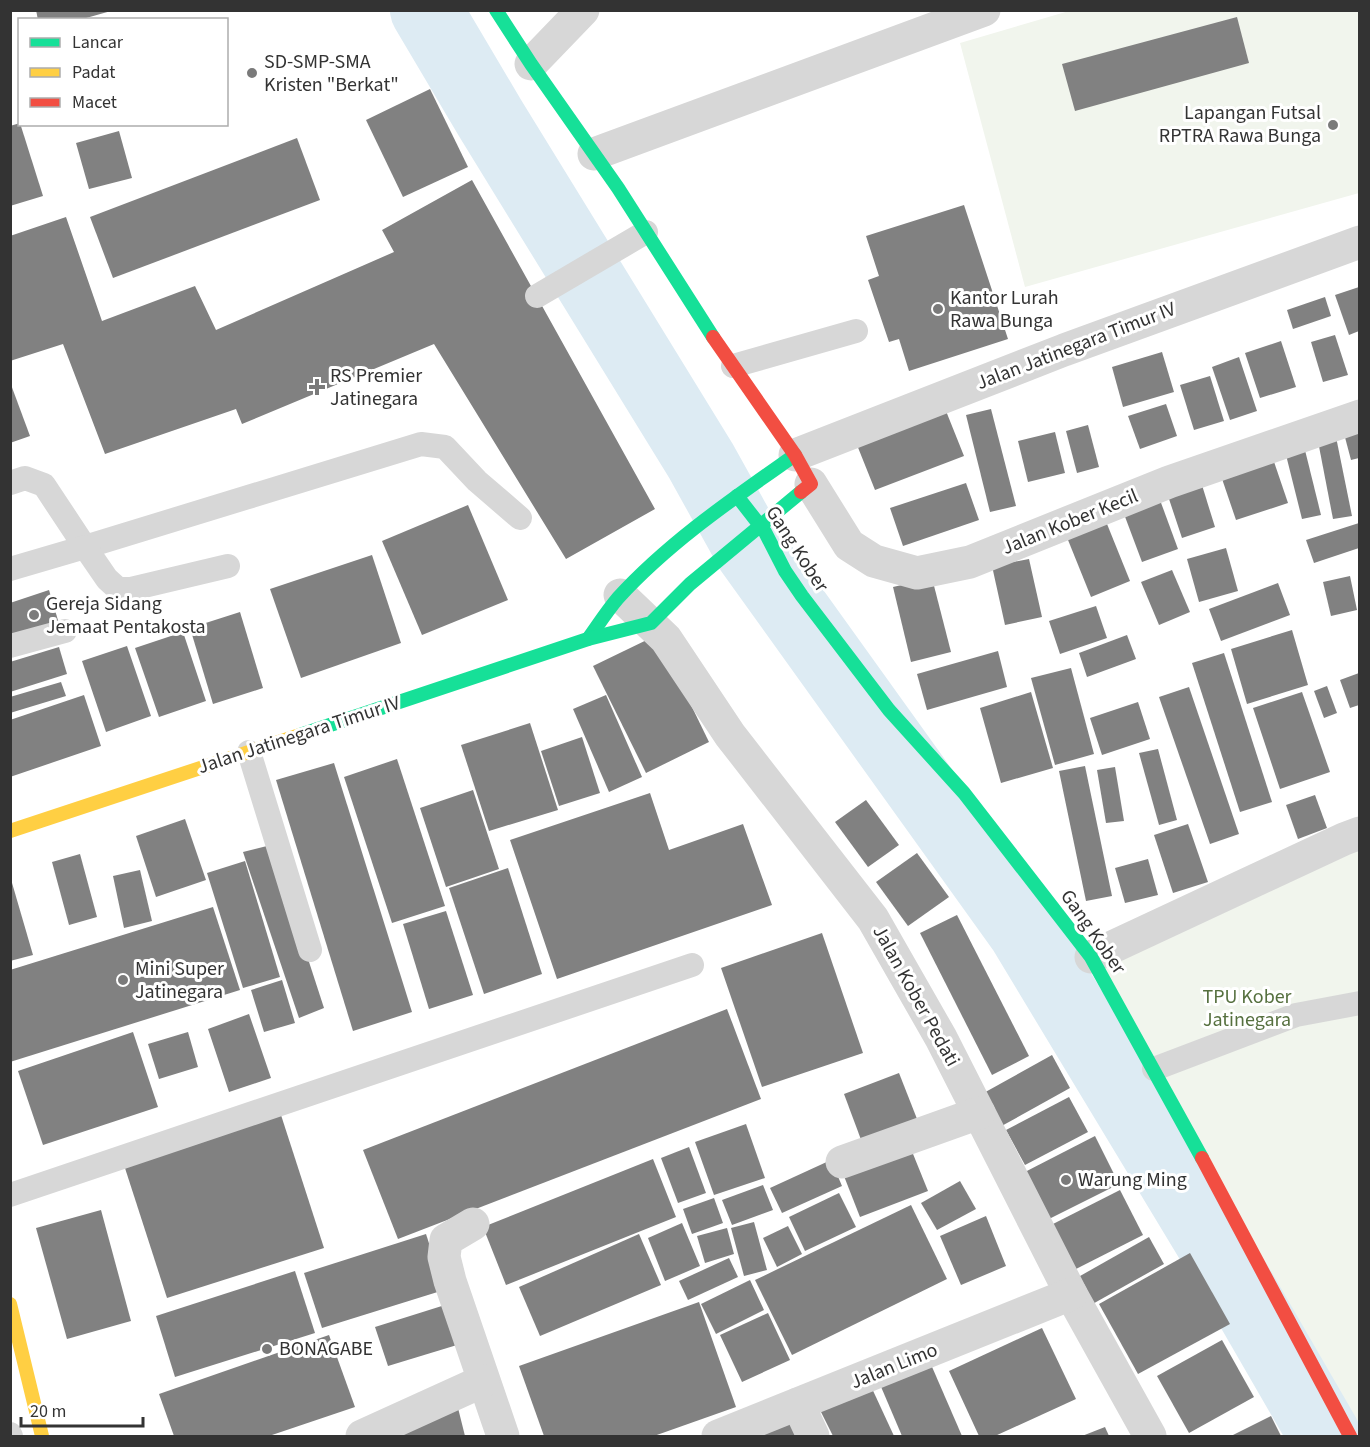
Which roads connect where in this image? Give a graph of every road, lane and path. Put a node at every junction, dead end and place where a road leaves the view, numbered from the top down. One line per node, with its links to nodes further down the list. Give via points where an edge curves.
1 (496, 10): 4 (street)
2 (582, 10): 4 (street)
3 (984, 10): 5 (street)
4 (531, 64): 5 (street)
5 (594, 154): 6 (street)
6 (646, 232): 8 (lane); 10 (street)
7 (1359, 242): 12 (street, Jalan Jatinegara Timur IV, via 1064,350)
8 (537, 296)
9 (856, 331): 10 (lane)
10 (733, 366): 12 (street)
11 (1359, 416): 14 (street, Jalan Kober Kecil, via 1169,482 970,562 917,573 874,561 849,545)
12 (795, 455): 14 (street); 15 (street, Jalan Jatinegara Timur IV)
13 (10, 483): 18 (lane, via 25,478 44,485)
14 (811, 484): 17 (street)
15 (732, 500): 17 (street, Gang Kober); 21 (street, Jalan Jatinegara Timur IV)
16 (520, 518): 18 (lane, via 445,447 421,444)
17 (755, 529): 22 (street); 30 (street, Gang Kober, via 889,710 964,793)
18 (85, 547): 19 (lane, via 118,589); 20 (lane)
19 (228, 566)
20 (10, 569)
21 (620, 595): 22 (street, Jalan Kober Pedati); 24 (street, Jalan Jatinegara Timur IV)
22 (651, 623): 24 (street, Jalan Jatinegara Timur IV); 34 (street, Jalan Kober Pedati, via 666,639 730,735 873,919)
23 (65, 631): 25 (lane)
24 (588, 639): 26 (street, Jalan Jatinegara Timur IV)
25 (10, 646)
26 (249, 752): 27 (street, Jalan Jatinegara Timur IV); 29 (lane)
27 (10, 831)
28 (1359, 833): 30 (street)
29 (310, 950)
30 (1091, 957): 33 (street, Gang Kober)
31 (692, 965): 36 (lane)
32 (1359, 1002): 33 (lane, via 1296,1015)
33 (1154, 1070): 48 (street, Gang Kober)
34 (979, 1113): 35 (street); 38 (street, Jalan Kober Pedati)
35 (842, 1162)
36 (10, 1195)
37 (473, 1224): 40 (street, via 446,1240 444,1257)
38 (1071, 1294): 41 (street, Jalan Limo); 47 (street, Jalan Kober Pedati)
39 (10, 1304): 42 (street)
40 (483, 1381): 43 (street); 44 (street)
41 (798, 1404): 45 (street, Jalan Limo); 46 (street)
42 (42, 1437)
43 (362, 1437)
44 (503, 1437)
45 (718, 1437)
46 (813, 1437)
47 (1150, 1437)
48 (1350, 1437)

